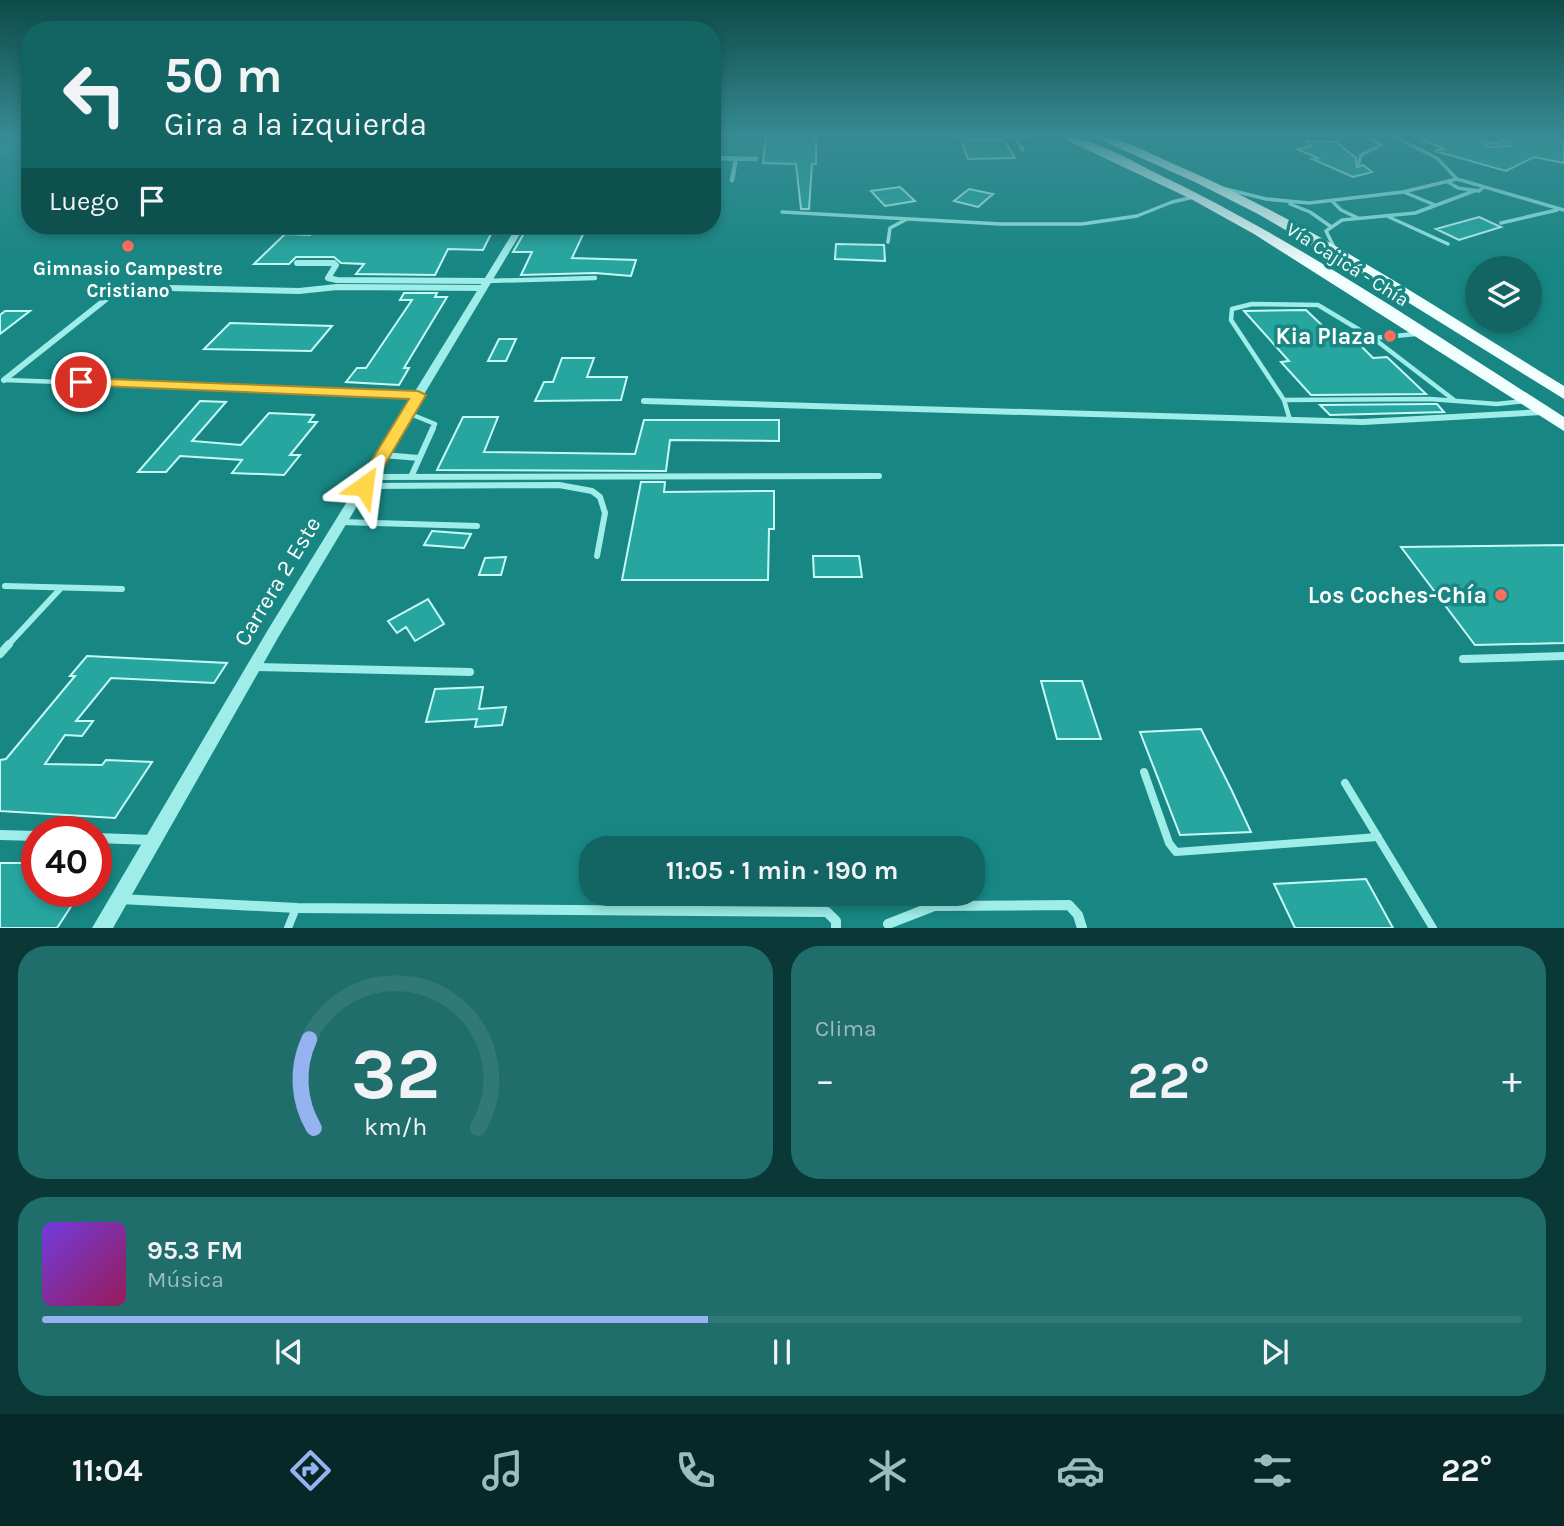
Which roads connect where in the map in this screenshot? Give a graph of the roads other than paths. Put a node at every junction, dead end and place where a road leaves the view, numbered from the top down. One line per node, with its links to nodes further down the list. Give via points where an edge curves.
1 (1158, 179): 10 (highway, Vía Cajicá - Chía)
2 (1198, 179): 6 (highway)
3 (1456, 179): 5 (lane)
4 (1459, 179): 7 (lane)
5 (1448, 181): 8 (lane); 9 (lane)
6 (1204, 182): 11 (lane); 24 (highway)
7 (1483, 187): 8 (lane); 14 (lane)
8 (1474, 191): 13 (lane)
9 (1403, 192): 12 (lane); 13 (lane)
10 (1197, 197): 17 (lane, via 1137,216 1082,224); 30 (highway, Vía Cajicá - Chía, via 1273,239)
11 (1283, 201): 12 (lane); 20 (lane)
12 (1332, 201): 18 (lane)
13 (1435, 205): 16 (lane)
14 (1562, 209): 19 (lane)
15 (782, 212): 17 (lane)
16 (1389, 217): 18 (lane); 23 (lane)
17 (910, 218): 22 (lane, via 890,228)
18 (1359, 218): 20 (lane)
19 (1501, 223)
20 (1330, 226): 24 (lane, via 1327,237)
21 (515, 235): 27 (street, Carrera 2 Este)
22 (888, 242)
23 (1448, 244)
24 (1341, 256): 34 (highway)
25 (297, 263): 27 (street, via 336,264 328,278 337,280)
26 (594, 278): 27 (lane)
27 (485, 284): 28 (street, via 337,286 299,291); 35 (street, Carrera 2 Este)
28 (169, 288)
29 (115, 292): 32 (street)
30 (1421, 333): 31 (lane); 38 (highway, Vía Cajicá - Chía)
31 (1373, 338): 36 (lane, via 1318,305 1252,304 1232,309 1231,320); 37 (lane)
32 (4, 380): 33 (lane)
33 (395, 394): 35 (street)
34 (1564, 394)
35 (418, 395): 41 (street, Carrera 2 Este)
36 (1284, 400): 37 (lane); 42 (lane)
37 (1454, 400): 38 (lane, via 1485,405)
38 (1526, 400): 40 (highway, Vía Cajicá - Chía)
39 (644, 401): 42 (street)
40 (1543, 412): 42 (street, via 1363,422); 43 (highway, Vía Cajicá - Chía)
41 (408, 413): 44 (street, Carrera 2 Este); 45 (lane, via 435,424)
42 (1290, 420)
43 (1564, 425)
44 (383, 455): 45 (lane); 48 (street, Carrera 2 Este)
45 (419, 458): 47 (lane)
46 (879, 476): 47 (lane)
47 (411, 477): 48 (lane)
48 (367, 482): 49 (street, Carrera 2 Este); 51 (lane, via 589,488 601,495 606,507)
49 (341, 523): 50 (lane); 58 (street, Carrera 2 Este)
50 (477, 526)
51 (597, 556)
52 (5, 586): 53 (lane)
53 (61, 588): 54 (lane); 55 (lane)
54 (122, 589)
55 (0, 654)
56 (1564, 656): 57 (lane)
57 (1463, 659)
58 (254, 667): 59 (lane); 66 (street, Carrera 2 Este)
59 (470, 672)
60 (1144, 772): 64 (lane, via 1169,843 1178,852)
61 (1345, 783): 64 (lane)
62 (0, 835): 63 (street)
63 (21, 836)
64 (1378, 837): 74 (lane)
65 (112, 839): 66 (street)
66 (154, 840): 67 (street, Carrera 2 Este)
67 (119, 899): 68 (street); 70 (street, Carrera 2 Este)
68 (297, 908): 71 (lane); 72 (street, via 827,912)
69 (888, 924): 73 (street, via 934,906 1069,905)
70 (102, 928)
71 (288, 928)
72 (836, 928)
73 (1082, 928)
74 (1433, 928)

